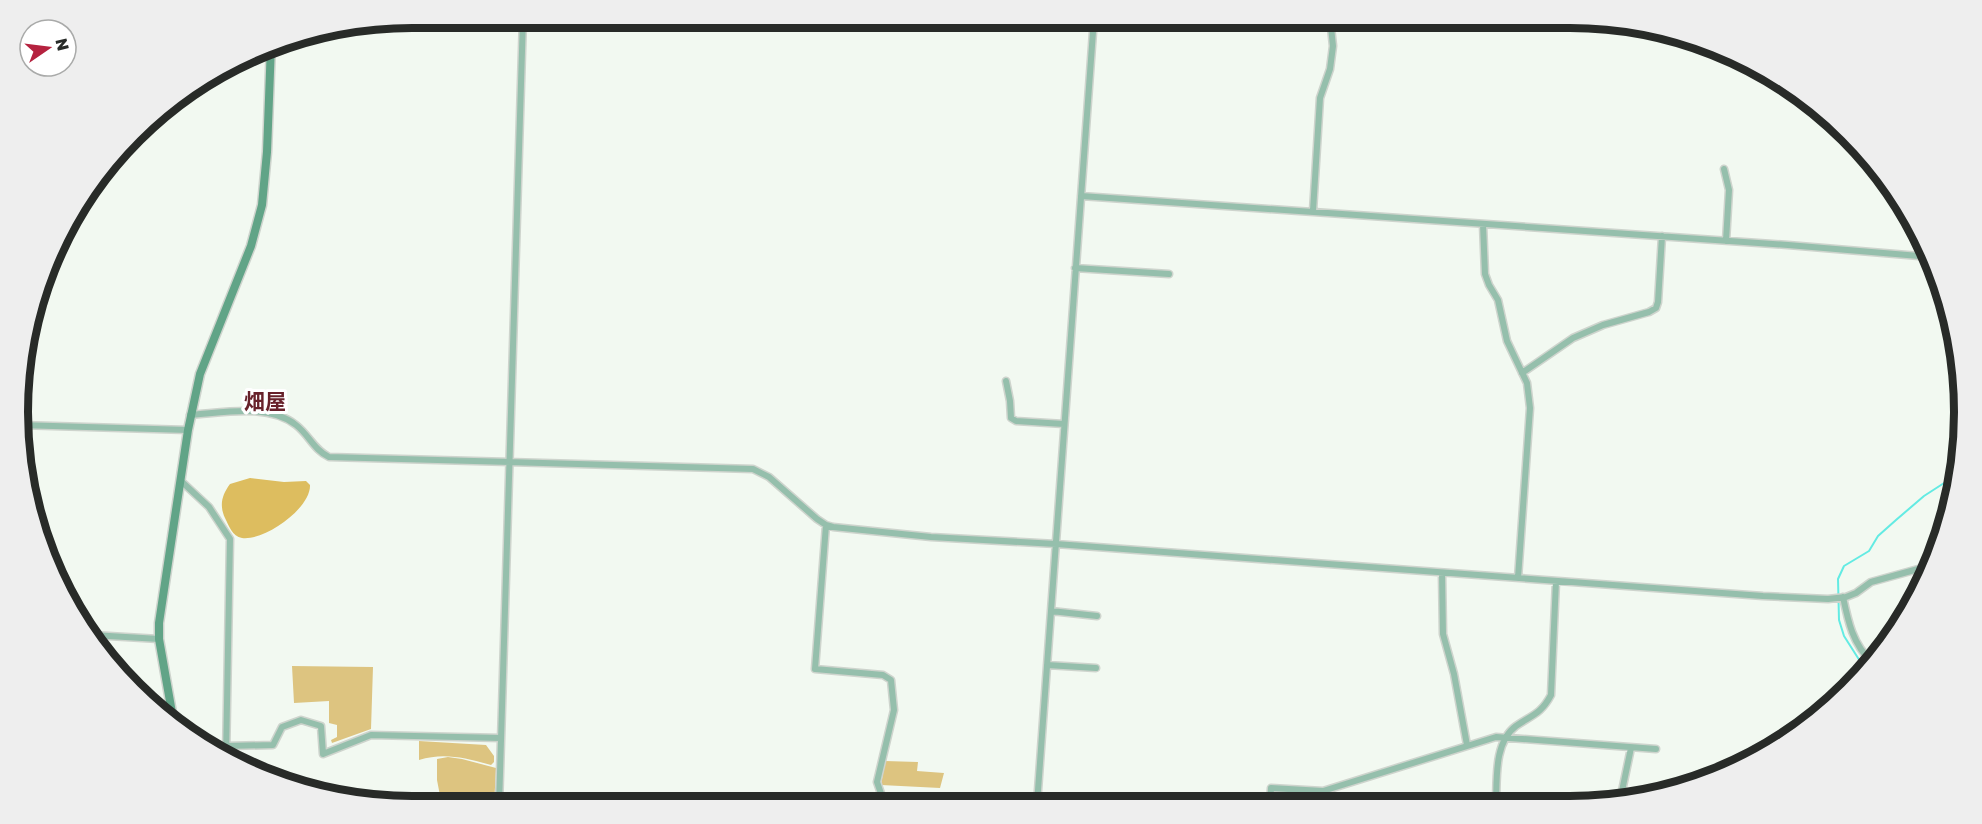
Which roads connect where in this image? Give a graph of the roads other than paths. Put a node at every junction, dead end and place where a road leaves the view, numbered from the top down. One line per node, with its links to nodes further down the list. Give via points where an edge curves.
1 (523, 28): 20 (street)
2 (1093, 28): 6 (street)
3 (1331, 28): 7 (street, via 1334,46 1320,98)
4 (271, 56): 16 (street, via 262,205 251,246 200,374)
5 (1724, 169): 10 (street, via 1729,190)
6 (1081, 196): 7 (street); 12 (street)
7 (1313, 211): 8 (street)
8 (1483, 224): 9 (street); 14 (street, via 1485,274 1498,300 1507,341)
9 (1662, 237): 10 (street); 14 (street, via 1656,308 1573,339)
10 (1726, 241): 11 (street)
11 (1920, 256)
12 (1075, 268): 13 (street); 17 (street)
13 (1169, 274)
14 (1522, 373): 26 (street, via 1530,408)
15 (1005, 381): 17 (street, via 1011,417 1016,421)
16 (190, 415): 19 (street); 20 (street, via 253,411 273,414 298,426 316,449 329,457)
17 (1064, 424): 23 (street)
18 (29, 426): 19 (street)
19 (188, 430): 21 (street)
20 (509, 461): 22 (street, via 753,469 769,477); 38 (street)
21 (181, 481): 32 (street); 40 (street, via 209,507 230,539)
22 (826, 525): 23 (street, via 931,537); 45 (street, via 815,669 883,675 891,680 894,710 877,782)
23 (1056, 544): 25 (street); 29 (street)
24 (1920, 569): 28 (street, via 1871,582)
25 (1442, 573): 26 (street); 39 (street, via 1443,634)
26 (1518, 578): 27 (street)
27 (1556, 581): 28 (street, via 1763,596); 37 (street, via 1551,695 1544,708)
28 (1843, 597): 33 (street, via 1855,641)
29 (1051, 611): 30 (street); 34 (street)
30 (1097, 616)
31 (101, 636): 32 (street)
32 (159, 639): 36 (street)
33 (1866, 656)
34 (1047, 665): 35 (street); 46 (street)
35 (1096, 668)
36 (172, 710)
37 (1507, 736): 39 (street); 41 (street); 48 (street, via 1500,752)
38 (501, 738): 40 (street, via 378,734 323,754 321,726 301,720 282,727 273,745); 44 (street)
39 (1467, 745): 47 (street, via 1323,791 1271,788)
40 (226, 746)
41 (1631, 748): 42 (street); 43 (street)
42 (1656, 749)
43 (1622, 792)
44 (499, 796)
45 (882, 796)
46 (1038, 796)
47 (1270, 796)
48 (1497, 796)

